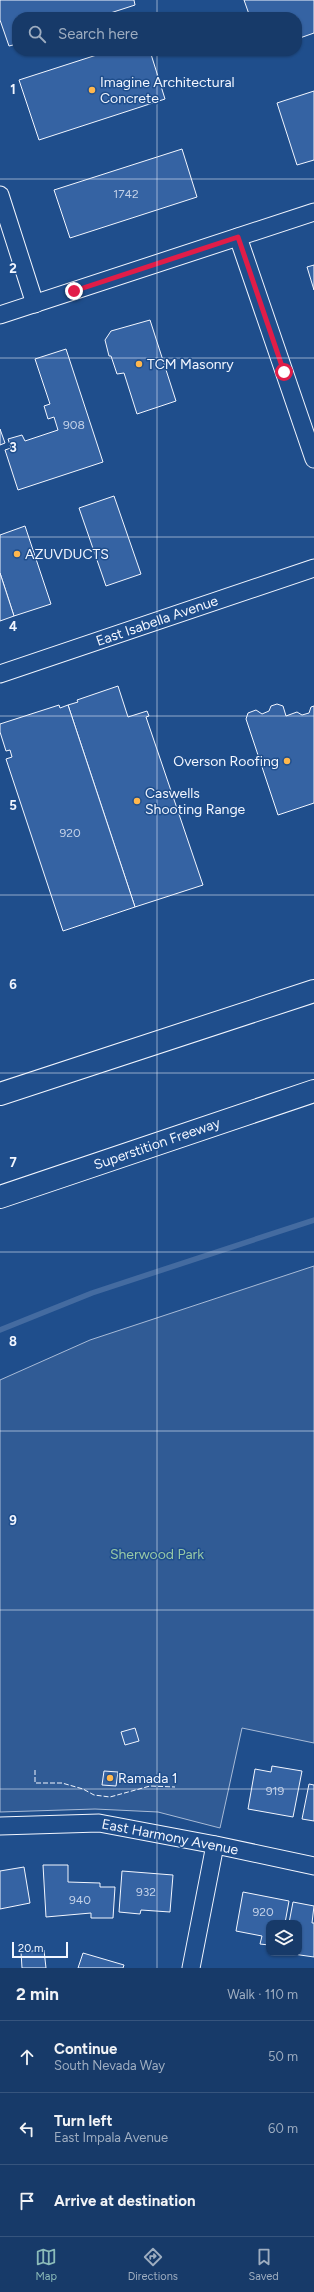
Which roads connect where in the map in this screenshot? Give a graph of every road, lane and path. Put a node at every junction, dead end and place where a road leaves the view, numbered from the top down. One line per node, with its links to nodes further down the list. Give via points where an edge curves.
1 (0, 195): 4 (street)
2 (314, 212): 3 (street)
3 (238, 237): 4 (street); 6 (street)
4 (35, 304): 5 (street)
5 (0, 315)
6 (314, 459)
7 (314, 568): 8 (street, East Isabella Avenue)
8 (0, 674)
9 (314, 991): 10 (highway)
10 (268, 1006): 11 (highway); 13 (highway)
11 (0, 1079)
12 (314, 1091): 14 (highway, Superstition Freeway)
13 (0, 1094)
14 (38, 1184): 15 (highway, Superstition Freeway); 16 (highway)
15 (0, 1197)
16 (0, 1208)
17 (0, 1826): 18 (street, East Harmony Avenue, via 99,1823)
18 (215, 1845): 19 (street, East Harmony Avenue); 20 (street)
19 (314, 1866)
20 (191, 1968)

